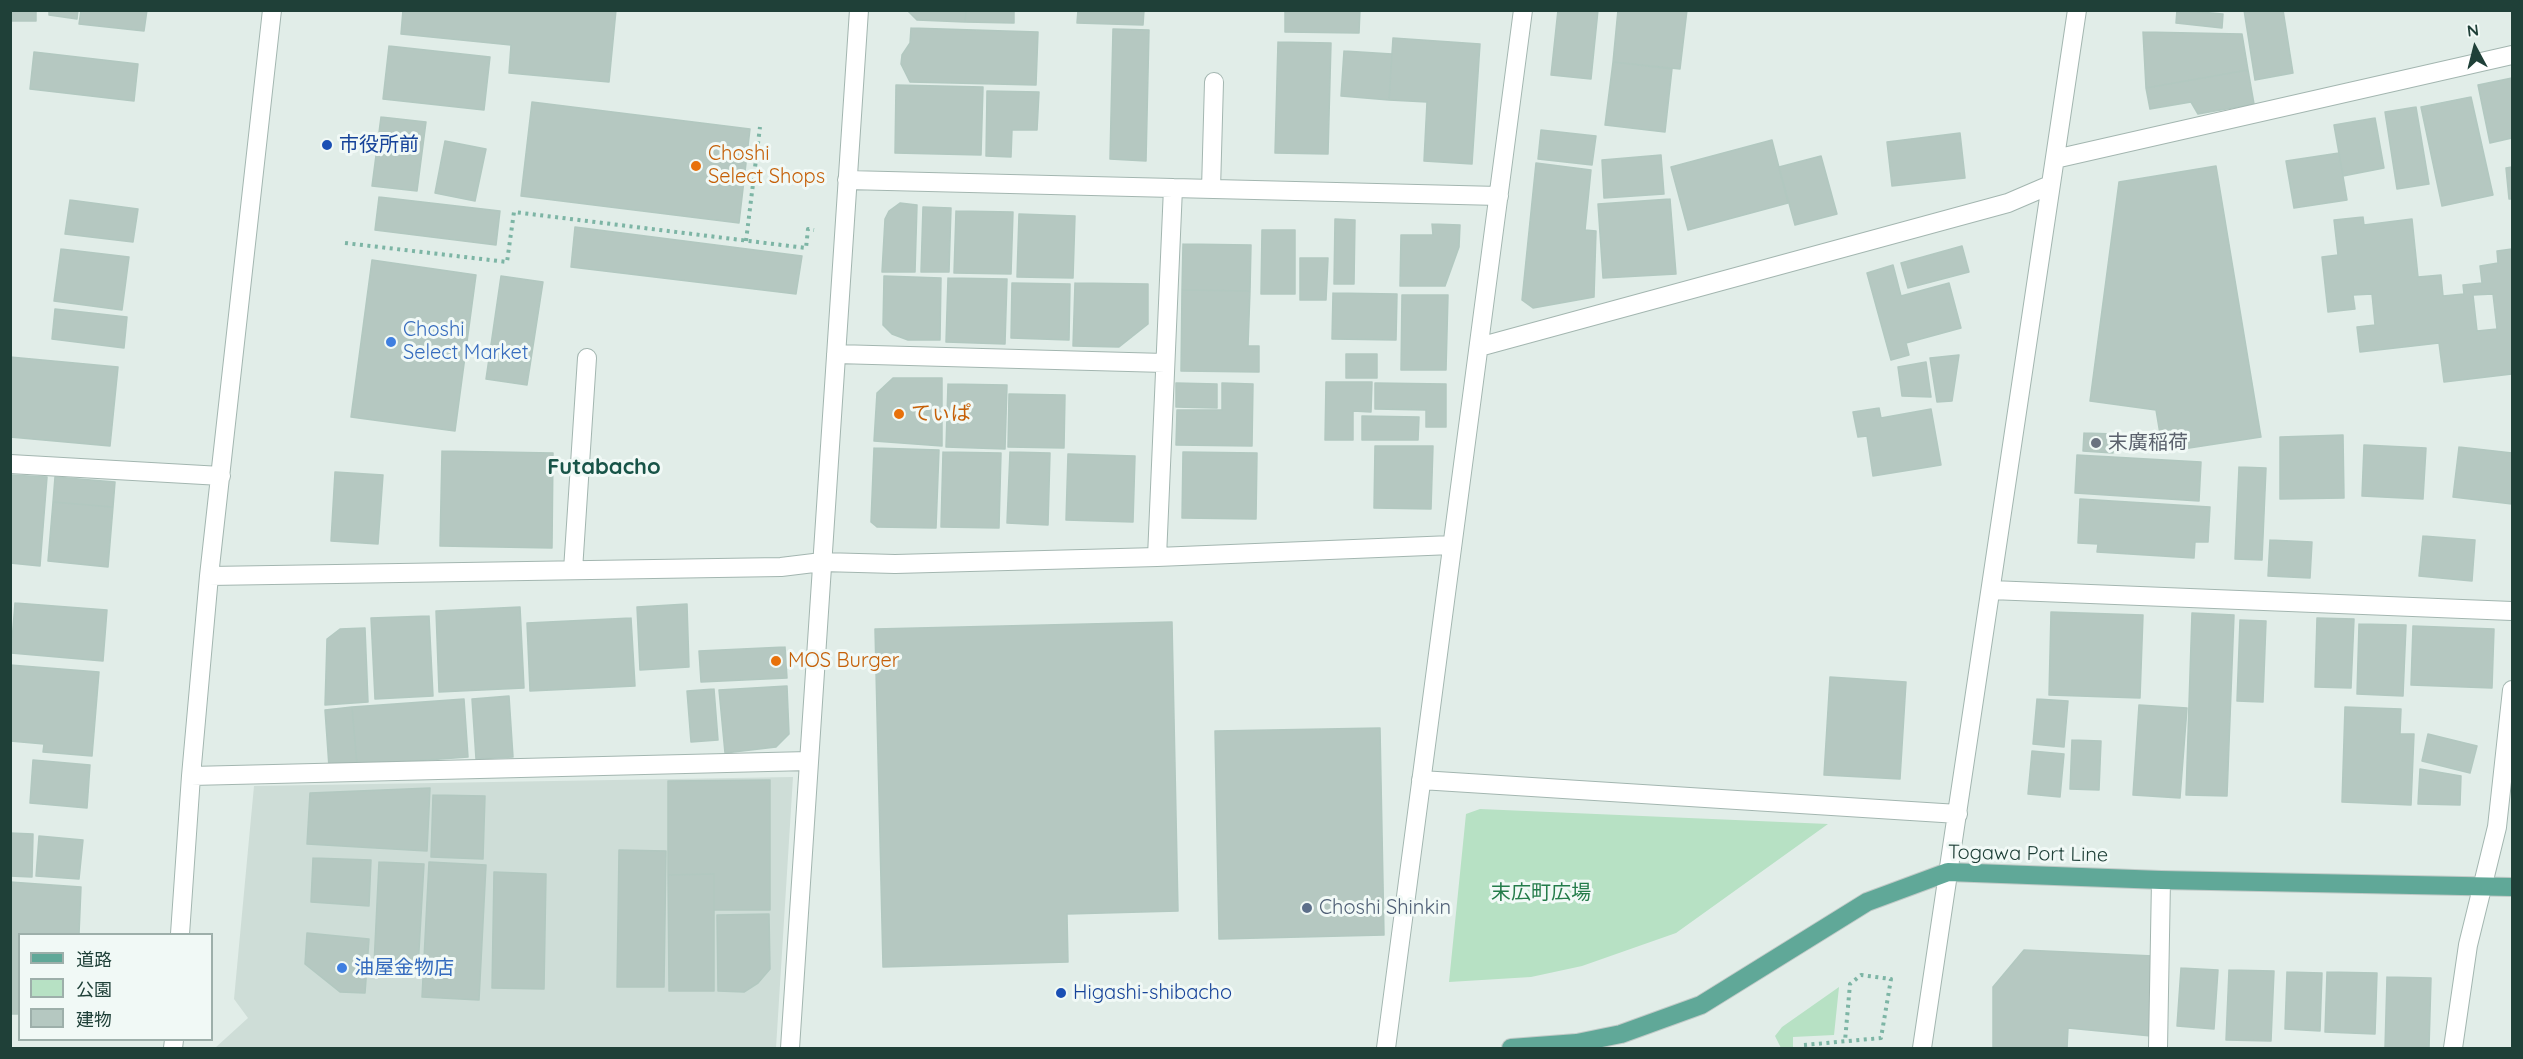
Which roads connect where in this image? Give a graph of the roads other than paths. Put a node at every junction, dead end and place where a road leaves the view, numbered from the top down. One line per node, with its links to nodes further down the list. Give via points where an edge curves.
1 (272, 10): 18 (street)
2 (859, 10): 8 (street)
3 (1523, 10): 12 (street)
4 (2077, 10): 7 (street)
5 (2512, 55): 7 (street)
6 (1214, 82): 11 (street)
7 (2055, 159): 9 (street)
8 (848, 180): 10 (street); 14 (street)
9 (2050, 185): 13 (street, via 2008,203); 24 (street)
10 (1173, 188): 11 (street); 16 (street)
11 (1211, 189): 12 (street)
12 (1499, 196): 13 (street)
13 (1479, 347): 19 (street)
14 (836, 354): 16 (street); 21 (street)
15 (587, 358): 22 (street)
16 (1165, 363): 20 (street)
17 (10, 464): 18 (street)
18 (221, 476): 23 (street)
19 (1452, 545): 20 (street); 29 (street)
20 (1157, 557): 21 (street, via 895,564)
21 (822, 562): 22 (street, via 781,567); 27 (street)
22 (573, 570): 23 (street)
23 (209, 576): 28 (street)
24 (1991, 590): 25 (street); 30 (street)
25 (2512, 610)
26 (2512, 690): 33 (street, via 2497,827)
27 (809, 761): 28 (street); 37 (street)
28 (191, 776): 35 (street)
29 (1421, 780): 30 (street); 38 (street)
30 (1958, 814): 31 (street)
31 (1948, 872): 32 (main road, Togawa Port Line); 36 (main road, Togawa Port Line, via 1867,902 1701,1005); 41 (street)
32 (2161, 880): 33 (main road, Togawa Port Line); 42 (street)
33 (2484, 886): 34 (main road, Togawa Port Line); 43 (street, via 2468,945)
34 (2512, 887)
35 (180, 933)
36 (1578, 1046): 39 (main road, Togawa Port Line); 40 (street)
37 (790, 1048)
38 (1386, 1048)
39 (1511, 1048)
40 (1600, 1048)
41 (1922, 1048)
42 (2158, 1048)
43 (2453, 1048)

